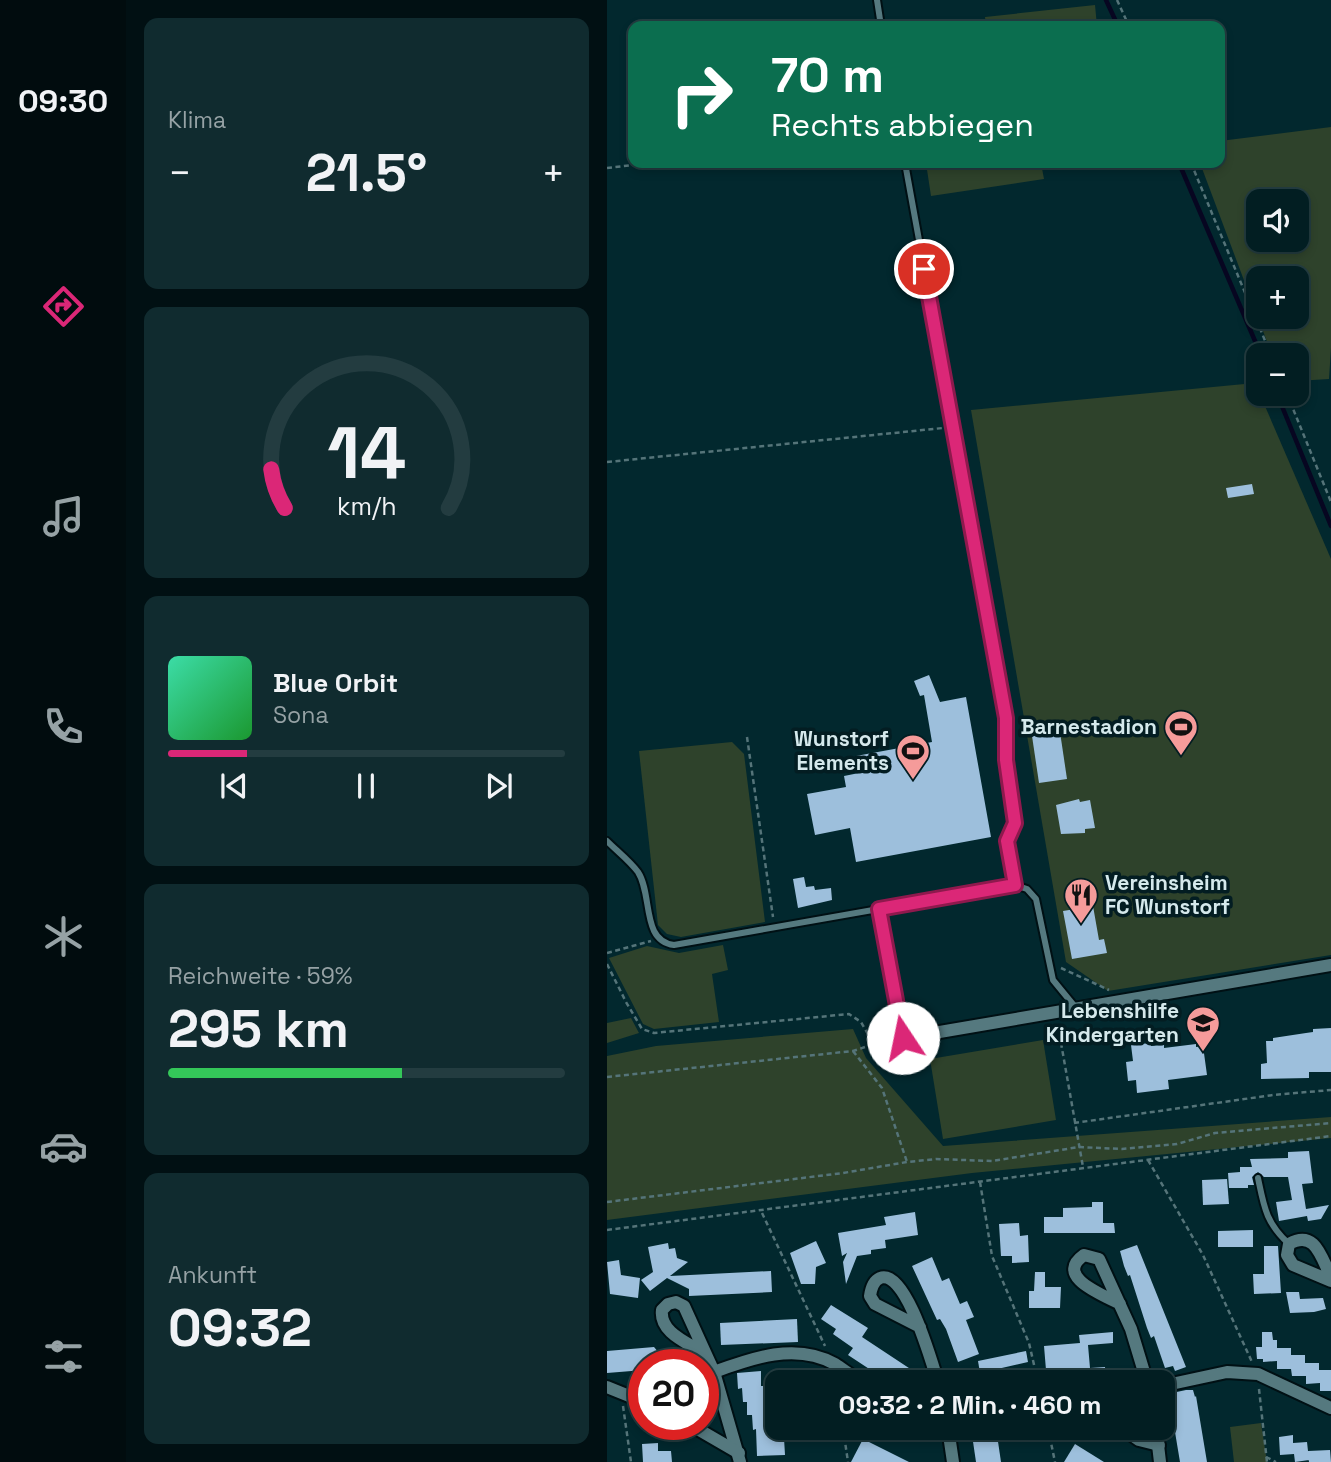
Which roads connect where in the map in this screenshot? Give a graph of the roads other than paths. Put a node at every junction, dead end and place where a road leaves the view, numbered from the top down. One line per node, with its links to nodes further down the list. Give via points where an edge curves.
1 (877, 0): 2 (lane)
2 (880, 21)
3 (906, 168): 5 (lane, via 1006,718 1006,760 1015,823 1007,841)
4 (607, 841): 6 (lane, via 637,871 645,886 655,936 665,944)
5 (1015, 885): 6 (lane); 8 (lane, via 1036,898 1053,980)
6 (879, 909): 9 (lane)
7 (1331, 965): 8 (street)
8 (1078, 1010): 9 (street)
9 (903, 1038): 10 (street)
10 (881, 1042)
11 (1258, 1178): 12 (lane, via 1268,1220)
12 (1289, 1244): 13 (street, via 1287,1255 1293,1265); 13 (street, via 1298,1238 1314,1244)
13 (1331, 1279)
14 (1120, 1304): 19 (street)
15 (920, 1327): 18 (street)
16 (719, 1370): 17 (street, via 769,1354 797,1353)
17 (844, 1370)
18 (934, 1370)
19 (1143, 1370)
20 (1175, 1383): 24 (street, via 1227,1372 1258,1374)
21 (607, 1387): 23 (street)
22 (719, 1389): 30 (street)
23 (628, 1394)
24 (1331, 1408)
25 (713, 1440): 30 (street)
26 (950, 1440): 31 (street)
27 (1139, 1440): 29 (street)
28 (1158, 1440): 29 (street)
29 (1159, 1446): 32 (street)
30 (740, 1458)
31 (953, 1462)
32 (1160, 1462)

